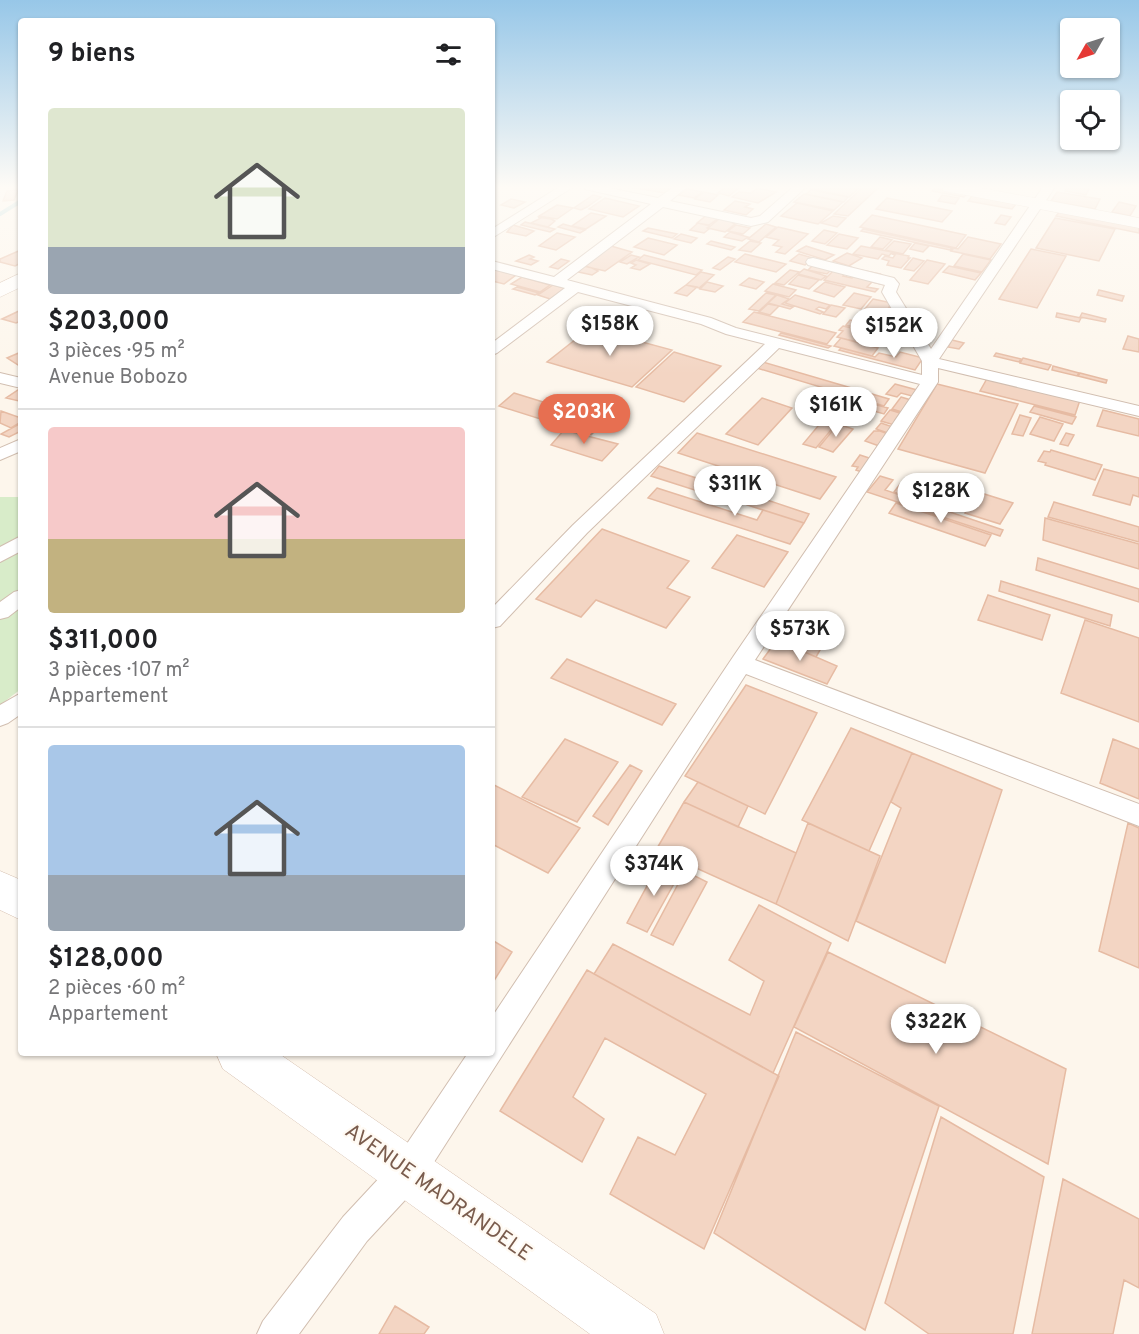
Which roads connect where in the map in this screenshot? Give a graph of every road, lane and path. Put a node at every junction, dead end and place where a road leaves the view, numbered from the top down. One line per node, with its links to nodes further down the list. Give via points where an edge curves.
1 (599, 249): 6 (street)
2 (1006, 249): 11 (street)
3 (813, 262): 11 (street, via 889,281 889,292)
4 (495, 266): 6 (street)
5 (18, 280): 8 (street)
6 (556, 282): 7 (street)
7 (576, 286): 9 (street); 10 (street)
8 (0, 291)
9 (775, 343): 14 (street); 22 (street, via 580,529)
10 (495, 348)
11 (930, 361): 14 (street); 15 (street)
12 (0, 378): 13 (street)
13 (18, 382)
14 (930, 382): 23 (street)
15 (1139, 411)
16 (18, 446): 17 (street)
17 (0, 455)
18 (18, 544): 19 (street)
19 (0, 556)
20 (18, 599): 21 (street)
21 (0, 612)
22 (495, 618)
23 (741, 663): 26 (street); 29 (street)
24 (18, 704): 25 (street)
25 (0, 717)
26 (1139, 815)
27 (0, 888): 28 (street)
28 (18, 900)
29 (495, 1039)
30 (243, 1056): 32 (street, AVENUE MADRANDELE)
31 (484, 1056): 32 (street)
32 (408, 1172): 33 (street, via 355,1229); 34 (street, AVENUE MADRANDELE)
33 (276, 1334)
34 (636, 1334)

